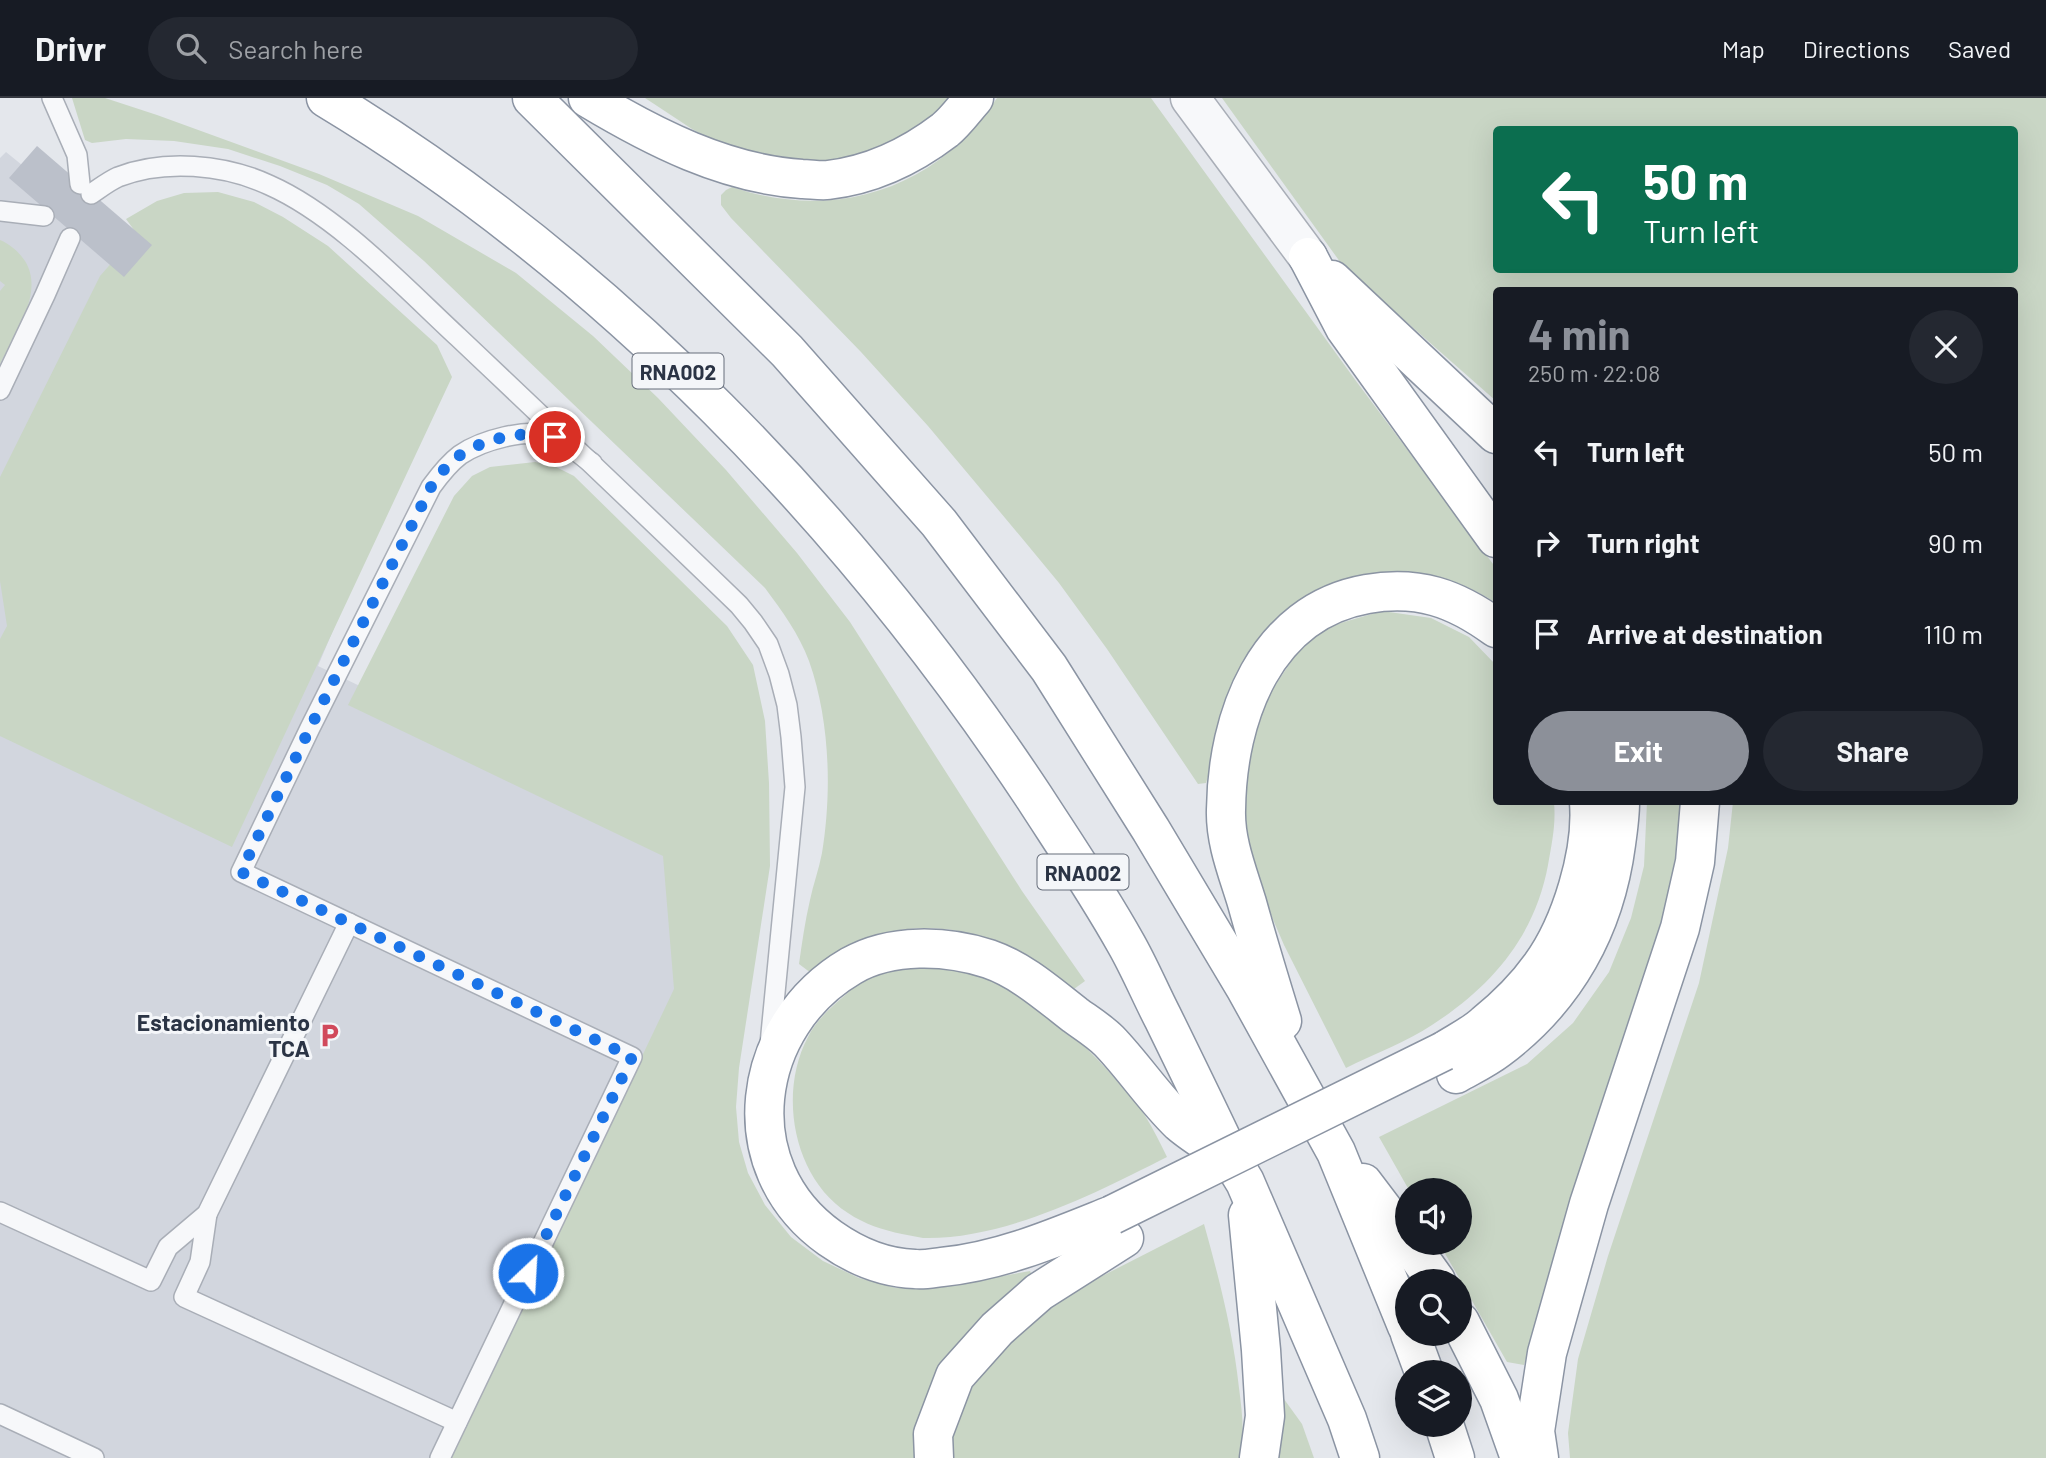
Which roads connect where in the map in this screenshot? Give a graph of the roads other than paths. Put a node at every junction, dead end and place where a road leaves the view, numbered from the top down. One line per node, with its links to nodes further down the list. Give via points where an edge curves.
1 (52, 98): 13 (lane, via 86,189 145,169 180,166 237,174 300,201 376,260)
2 (326, 98): 25 (highway, RNA002, via 451,180 568,270 648,341 810,507 937,659 1086,876 1126,943)
3 (532, 98): 22 (highway, RNA002, via 788,351 939,523 1048,668 1151,830)
4 (588, 98): 5 (highway, via 642,130 732,166 781,178 826,180 864,173 900,159 946,129)
5 (974, 98)
6 (1190, 98): 10 (street)
7 (0, 211): 8 (lane)
8 (44, 216)
9 (69, 238): 11 (lane)
10 (1308, 257): 12 (highway); 14 (highway); 15 (highway, via 1345,328)
11 (0, 390)
12 (1493, 431)
13 (592, 463): 20 (lane, via 555,437 516,434 460,455 431,487 241,872); 23 (lane, via 754,622 768,644 782,684 794,788)
14 (1493, 489)
15 (1493, 534)
16 (1493, 626): 22 (highway, via 1449,599 1412,590 1350,597 1324,606 1291,630 1270,654 1248,692 1228,769 1227,826)
17 (1589, 805): 21 (highway, via 1587,849 1577,893 1543,964)
18 (1620, 805): 21 (highway, via 1605,900 1588,943 1564,982 1497,1050)
19 (1700, 805): 42 (highway, via 1695,862 1680,928 1589,1204 1547,1353 1535,1432)
20 (349, 923): 27 (lane); 33 (lane, via 632,1057)
21 (1450, 1062): 29 (highway)
22 (1305, 1097): 24 (highway, RNA002)
23 (764, 1098): 25 (highway, via 786,1032 825,985 852,965 886,953 956,951 1026,977 1107,1040 1181,1124); 29 (highway, via 768,1153 797,1207 846,1249 879,1263 915,1269 989,1260)
24 (1336, 1152): 28 (highway); 30 (highway, RNA002)
25 (1238, 1170): 38 (highway, via 1261,1350 1265,1416); 39 (highway, RNA002)
26 (0, 1212): 27 (lane, via 151,1281 167,1247)
27 (207, 1214): 33 (lane, via 200,1262 184,1297)
28 (1395, 1225)
29 (1118, 1226): 37 (highway, via 997,1329 956,1376 933,1434)
30 (1395, 1297)
31 (1472, 1346): 41 (highway, via 1499,1399)
32 (0, 1414): 35 (lane)
33 (457, 1422): 36 (lane)
34 (1448, 1437): 40 (highway)
35 (94, 1458)
36 (440, 1458)
37 (934, 1458)
38 (1259, 1458)
39 (1360, 1458)
40 (1455, 1458)
41 (1520, 1458)
42 (1539, 1458)

